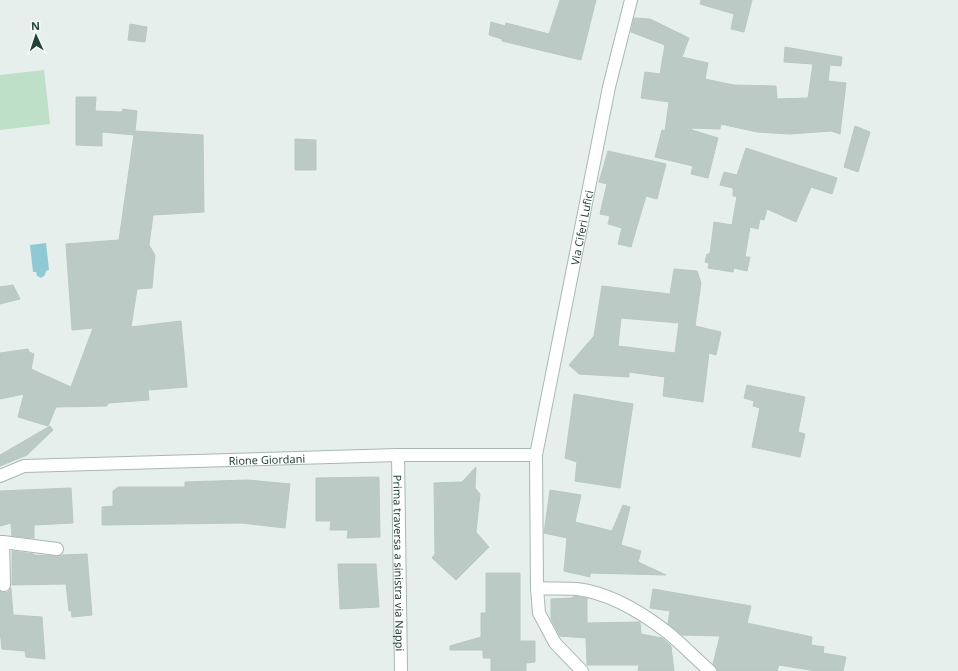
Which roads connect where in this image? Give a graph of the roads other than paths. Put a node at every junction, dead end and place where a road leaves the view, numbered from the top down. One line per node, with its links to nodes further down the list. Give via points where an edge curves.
1 (631, 0): 3 (street, Via Ciferi Lufici, via 609,87)
2 (398, 455): 3 (street, Rione Giordani); 4 (street, Rione Giordani, via 24,466); 9 (street, Prima traversa a sinistra via Nappi)
3 (536, 455): 8 (street, Via Ciferi Lufici)
4 (0, 476)
5 (1, 542): 6 (street); 7 (street)
6 (57, 549)
7 (4, 585)
8 (537, 588): 10 (street, Via Ciferi Lufici, via 539,613 555,643); 11 (street, via 577,590 616,600 667,632)
9 (401, 671)
10 (582, 671)
11 (710, 671)

